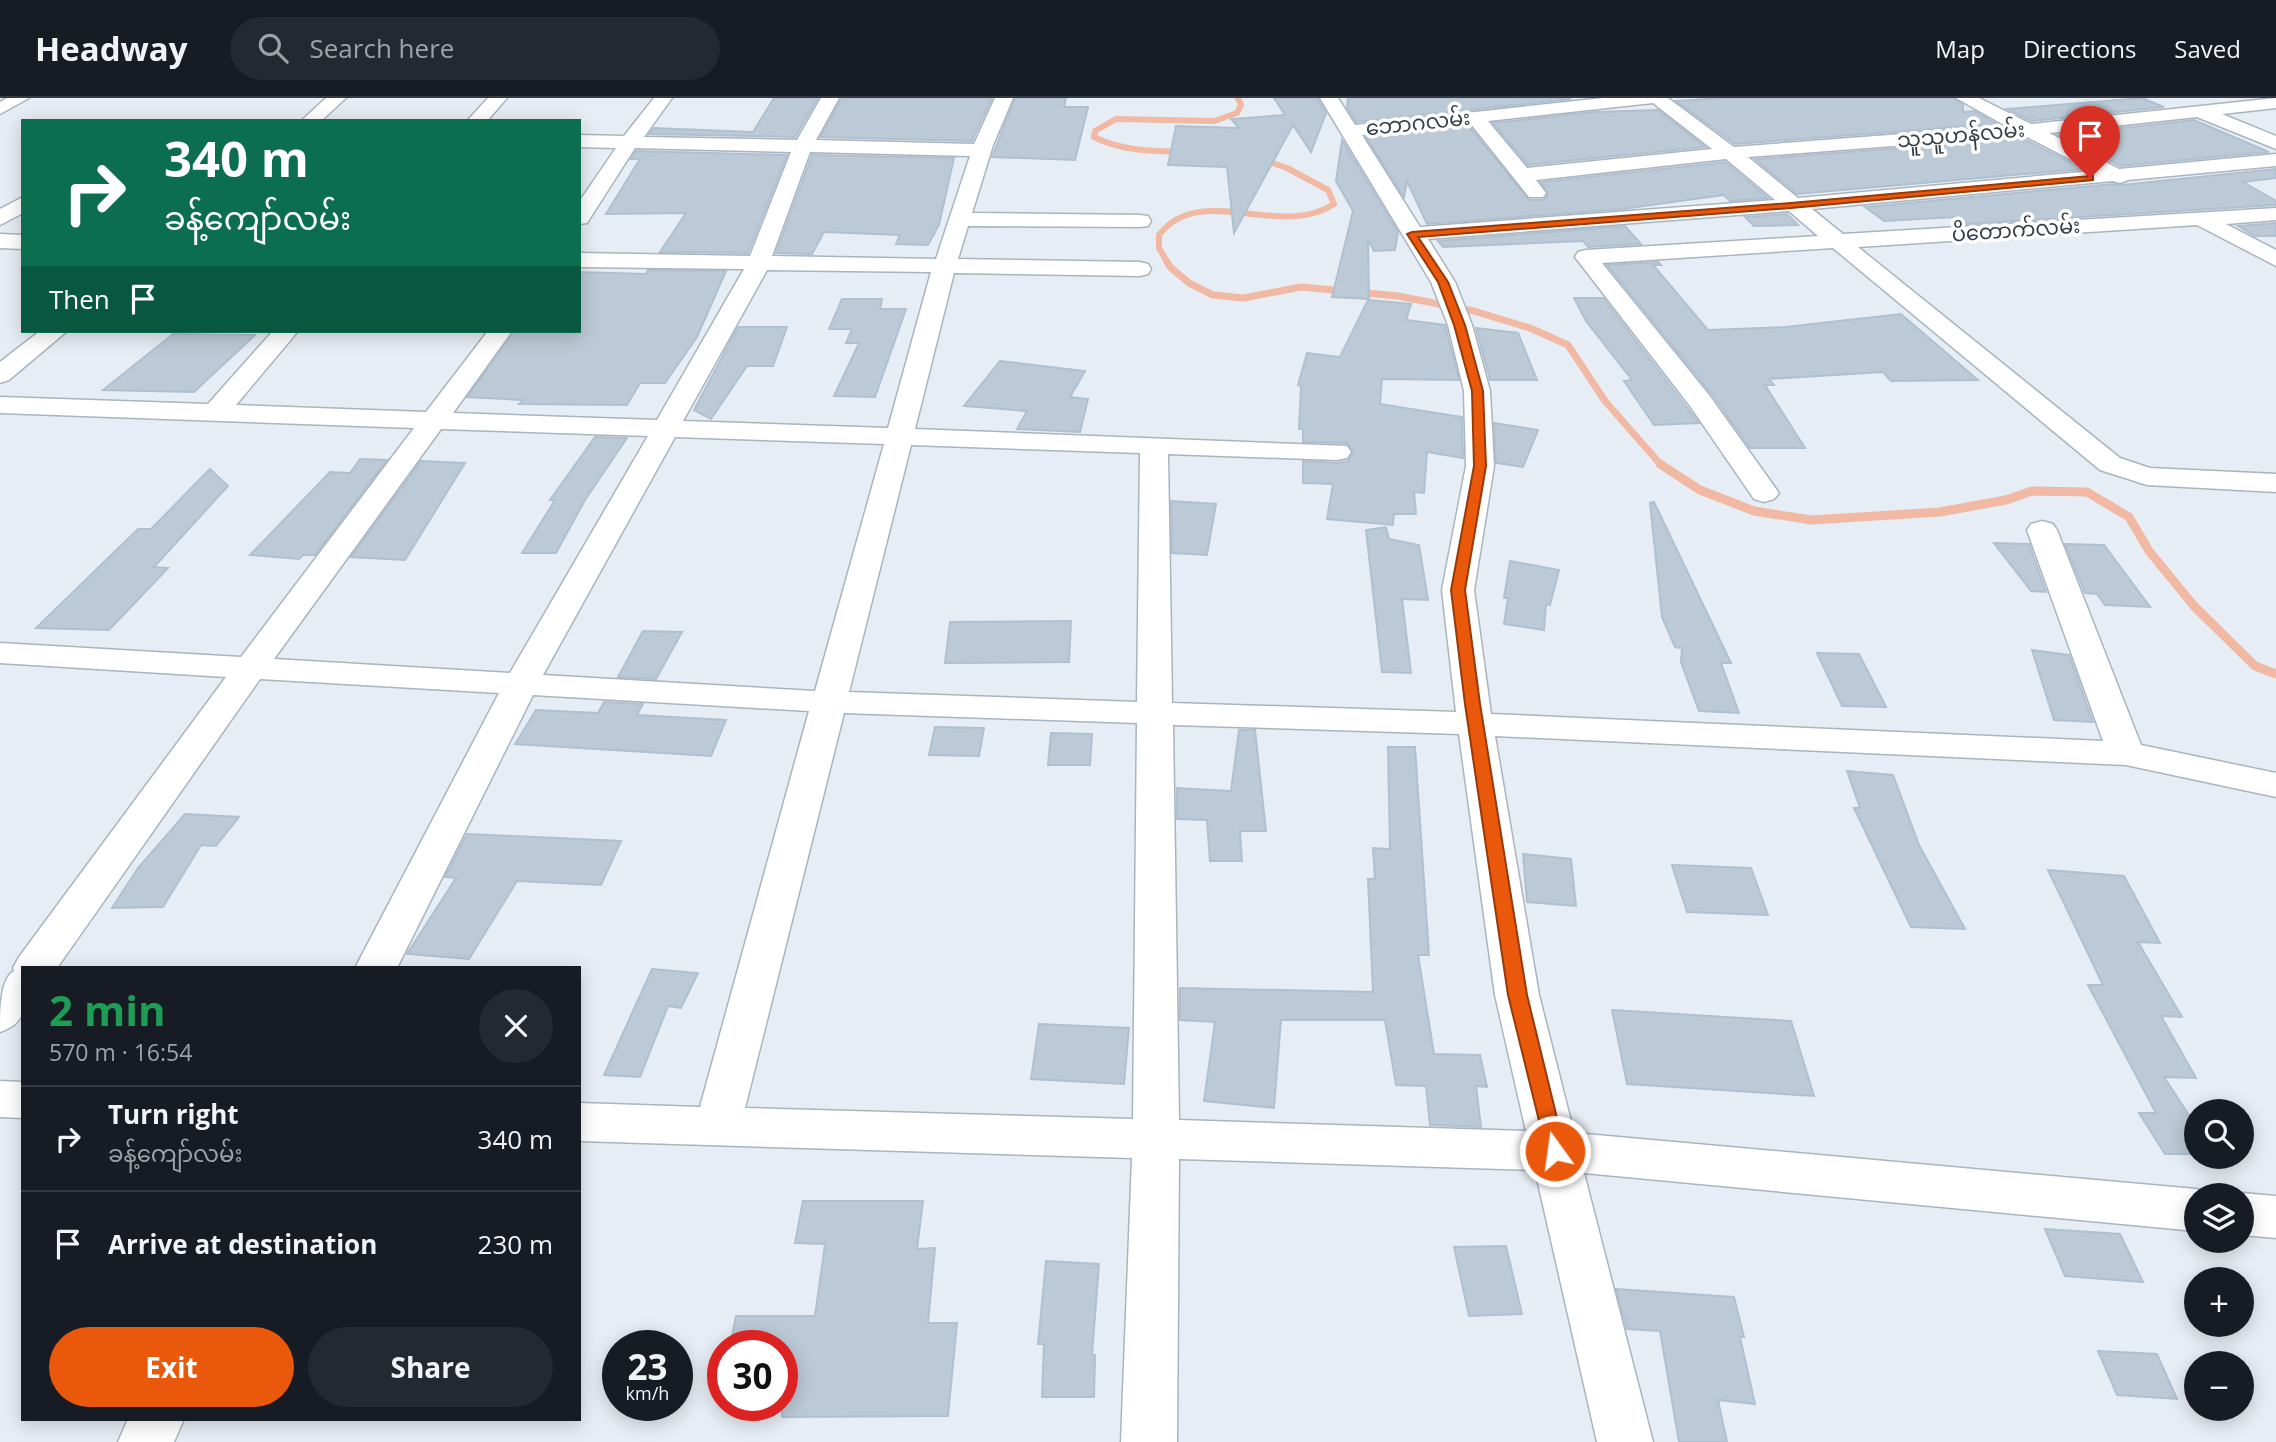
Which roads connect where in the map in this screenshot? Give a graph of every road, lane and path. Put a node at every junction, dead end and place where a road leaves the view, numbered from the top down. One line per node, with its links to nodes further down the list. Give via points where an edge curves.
1 (20, 98): 16 (street)
2 (337, 98): 14 (street)
3 (498, 98): 15 (street)
4 (663, 98): 20 (street)
5 (830, 98): 22 (street)
6 (1004, 98): 23 (street)
7 (1329, 98): 18 (street)
8 (1655, 98): 13 (street, ဘောဂလမ်း); 24 (street)
9 (1965, 98): 17 (street)
10 (2166, 98): 12 (street)
11 (2276, 103): 12 (street, သူသူဟန်လမ်း)
12 (2200, 111): 17 (street, သူသူဟန်လမ်း); 21 (street)
13 (1475, 117): 18 (street, ဘောဂလမ်း); 26 (street)
14 (312, 119)
15 (478, 119)
16 (4, 120)
17 (2028, 130): 24 (street, သူသူဟန်လမ်း); 27 (street)
18 (1350, 131): 37 (street)
19 (581, 141): 20 (street)
20 (629, 143): 22 (street); 31 (street)
21 (2276, 143)
22 (802, 148): 23 (street); 44 (street)
23 (982, 149): 34 (street)
24 (1730, 153): 26 (street, သူသူဟန်လမ်း); 29 (street)
25 (2276, 160): 27 (street)
26 (1521, 175): 36 (street)
27 (2117, 176): 29 (street); 32 (street)
28 (21, 204): 33 (street)
29 (1791, 205): 36 (street); 40 (street)
30 (2276, 214): 32 (street, ပိတောက်လမ်း)
31 (581, 215)
32 (2198, 218): 40 (street, ပိတောက်လမ်း); 42 (street)
33 (0, 219)
34 (959, 219): 35 (street); 45 (street)
35 (1140, 221)
36 (1560, 223): 37 (street); 41 (street)
37 (1412, 234): 66 (street, via 1443,282 1477,391 1480,466 1458,590)
38 (0, 241): 39 (street)
39 (21, 242)
40 (1840, 243): 41 (street, ပိတောက်လမ်း); 58 (street, via 2110,464 2147,476)
41 (1586, 257): 59 (street, via 1700,401)
42 (2276, 259)
43 (581, 260): 44 (street)
44 (758, 265): 45 (street); 54 (street)
45 (944, 268): 46 (street); 55 (street)
46 (1140, 269)
47 (52, 333): 50 (street)
48 (284, 333): 52 (street)
49 (499, 333): 53 (street)
50 (0, 375)
51 (0, 405): 52 (street)
52 (215, 413): 53 (street)
53 (435, 421): 54 (street); 62 (street)
54 (664, 429): 55 (street); 63 (street)
55 (899, 437): 56 (street); 64 (street)
56 (1154, 446): 57 (street); 65 (street)
57 (1337, 452)
58 (2276, 483)
59 (1764, 493)
60 (2042, 530): 67 (street)
61 (0, 653): 62 (street)
62 (250, 668): 63 (street); 69 (street)
63 (521, 684): 64 (street); 70 (street)
64 (829, 702): 65 (street); 76 (street)
65 (1156, 714): 66 (street); 77 (street)
66 (1475, 724): 67 (street); 78 (street, via 1517,995)
67 (2126, 753): 68 (street)
68 (2276, 785)
69 (35, 966)
70 (377, 966)
71 (21, 987): 72 (street)
72 (0, 1015)
73 (0, 1099): 74 (street)
74 (21, 1100)
75 (581, 1122): 76 (street)
76 (717, 1128): 77 (street)
77 (1156, 1140): 78 (street); 84 (street)
78 (1555, 1151): 79 (street); 85 (street)
79 (2184, 1209)
80 (2254, 1215): 81 (street)
81 (2276, 1217)
82 (156, 1421): 83 (street)
83 (146, 1442)
84 (1149, 1442)
85 (1625, 1442)

